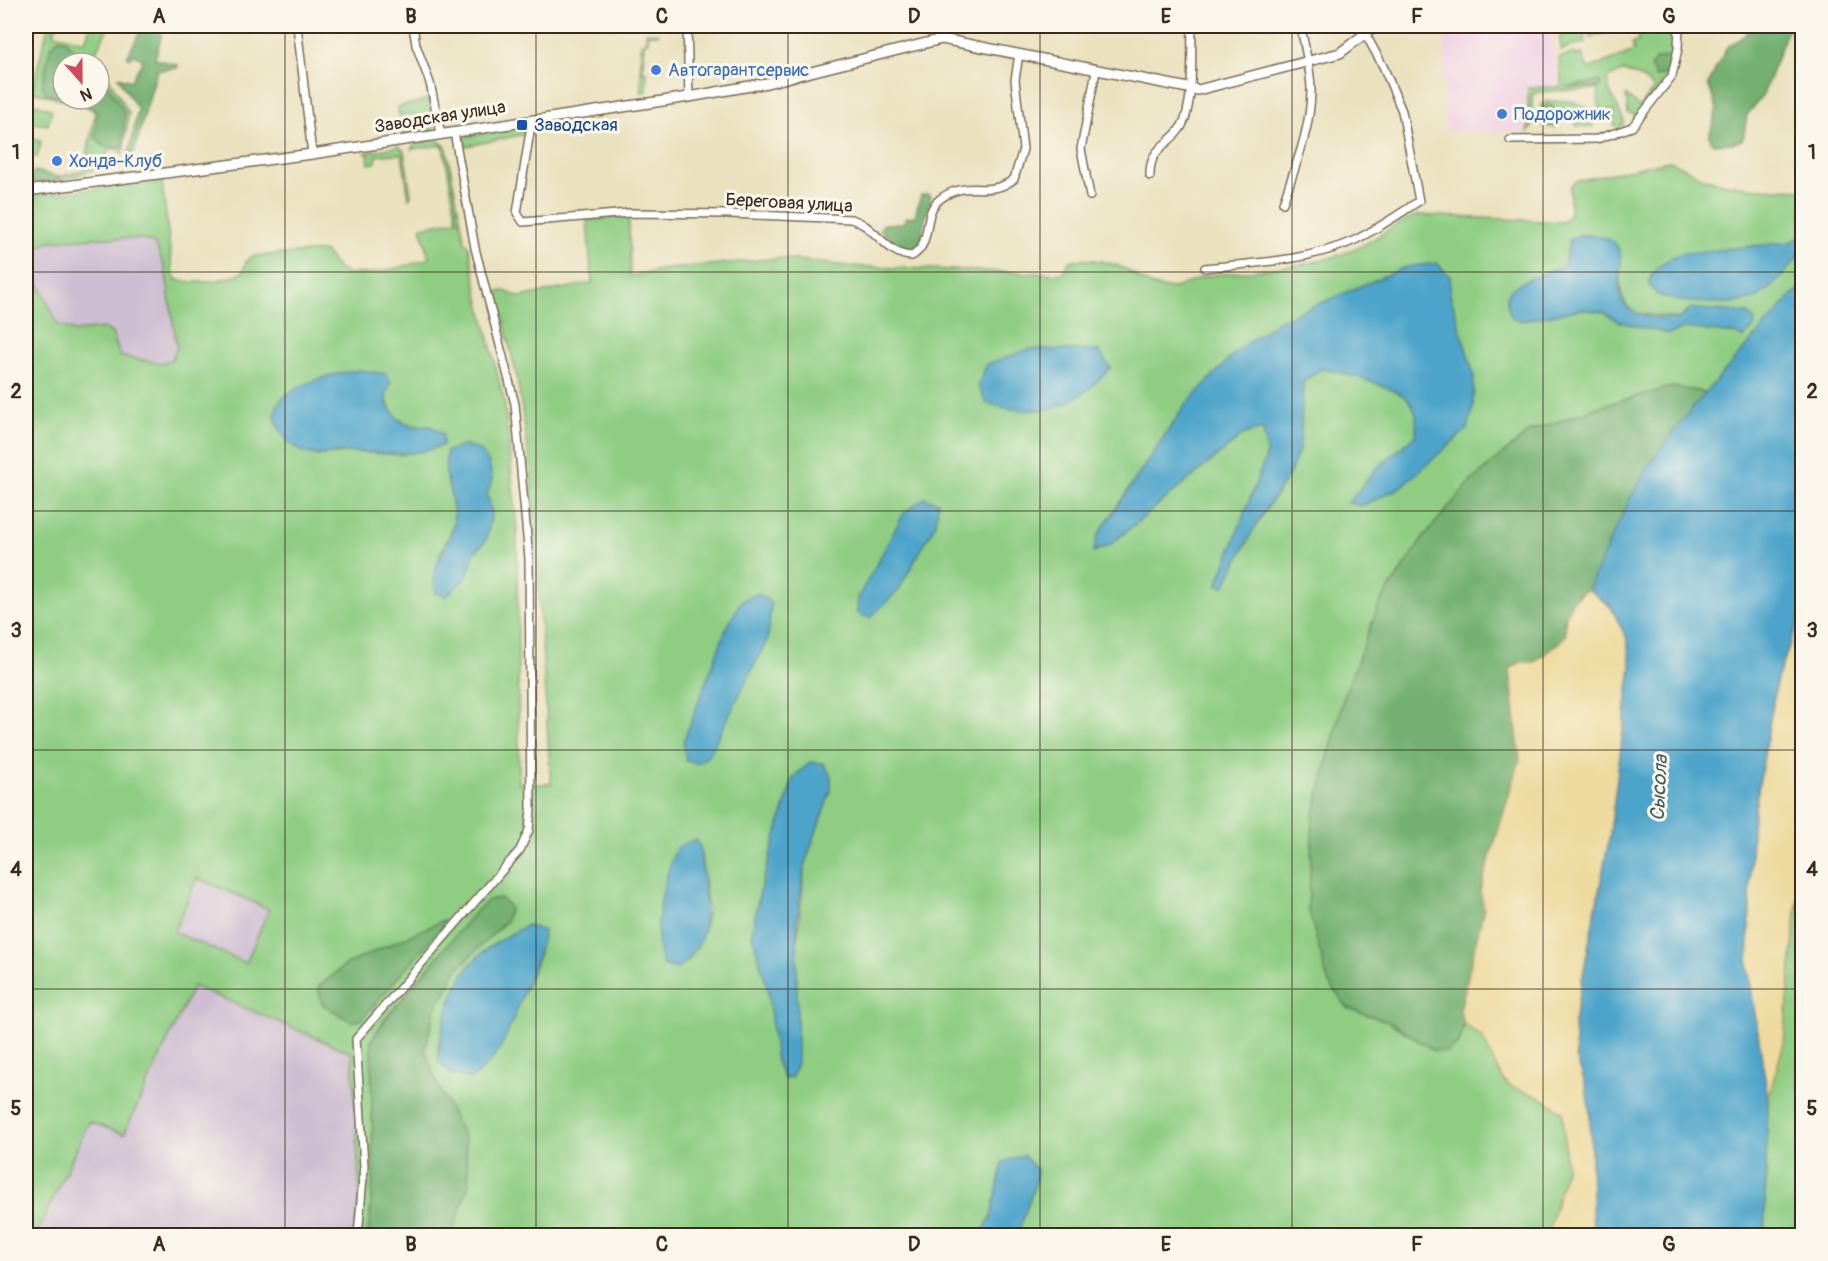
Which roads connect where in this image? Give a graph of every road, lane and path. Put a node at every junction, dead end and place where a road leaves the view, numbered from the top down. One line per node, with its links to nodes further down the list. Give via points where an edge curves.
1 (297, 26): 20 (street)
2 (413, 26): 18 (street)
3 (687, 26): 15 (street)
4 (943, 26): 10 (street)
5 (1192, 26): 14 (street)
6 (1301, 26): 12 (street)
7 (1375, 26): 9 (street, Заводская улица)
8 (1679, 26): 19 (street, via 1672,76 1632,128 1603,138)
9 (1366, 35): 12 (street, Заводская улица, via 1340,53); 25 (street, via 1398,99 1419,201 1354,241 1314,254)
10 (942, 39): 11 (street, Заводская улица); 15 (street, Заводская улица, via 767,83)
11 (1019, 54): 13 (street, Заводская улица); 16 (street, Береговая улица, via 1015,80 1023,149 1014,179 986,190 965,187 940,199 934,206 925,243 912,256 900,255 863,223 851,219 629,213 523,222 516,213)
12 (1307, 63): 14 (street, Заводская улица); 24 (street, via 1311,107)
13 (1096, 71): 14 (street, Заводская улица); 23 (street, via 1081,148)
14 (1189, 90): 21 (street, via 1182,126 1152,157)
15 (689, 97): 16 (street, Заводская улица)
16 (532, 119): 17 (street, Заводская улица)
17 (454, 132): 18 (street, Заводская улица); 26 (street, via 475,248 515,404 529,559 531,808 529,830 520,849 356,1039 364,1166)
18 (441, 134): 20 (street, Заводская улица)
19 (1510, 140)
20 (312, 154): 22 (street, Заводская улица)
21 (1150, 176)
22 (26, 191)
23 (1090, 196)
24 (1283, 204)
25 (1205, 268)
26 (358, 1236)

